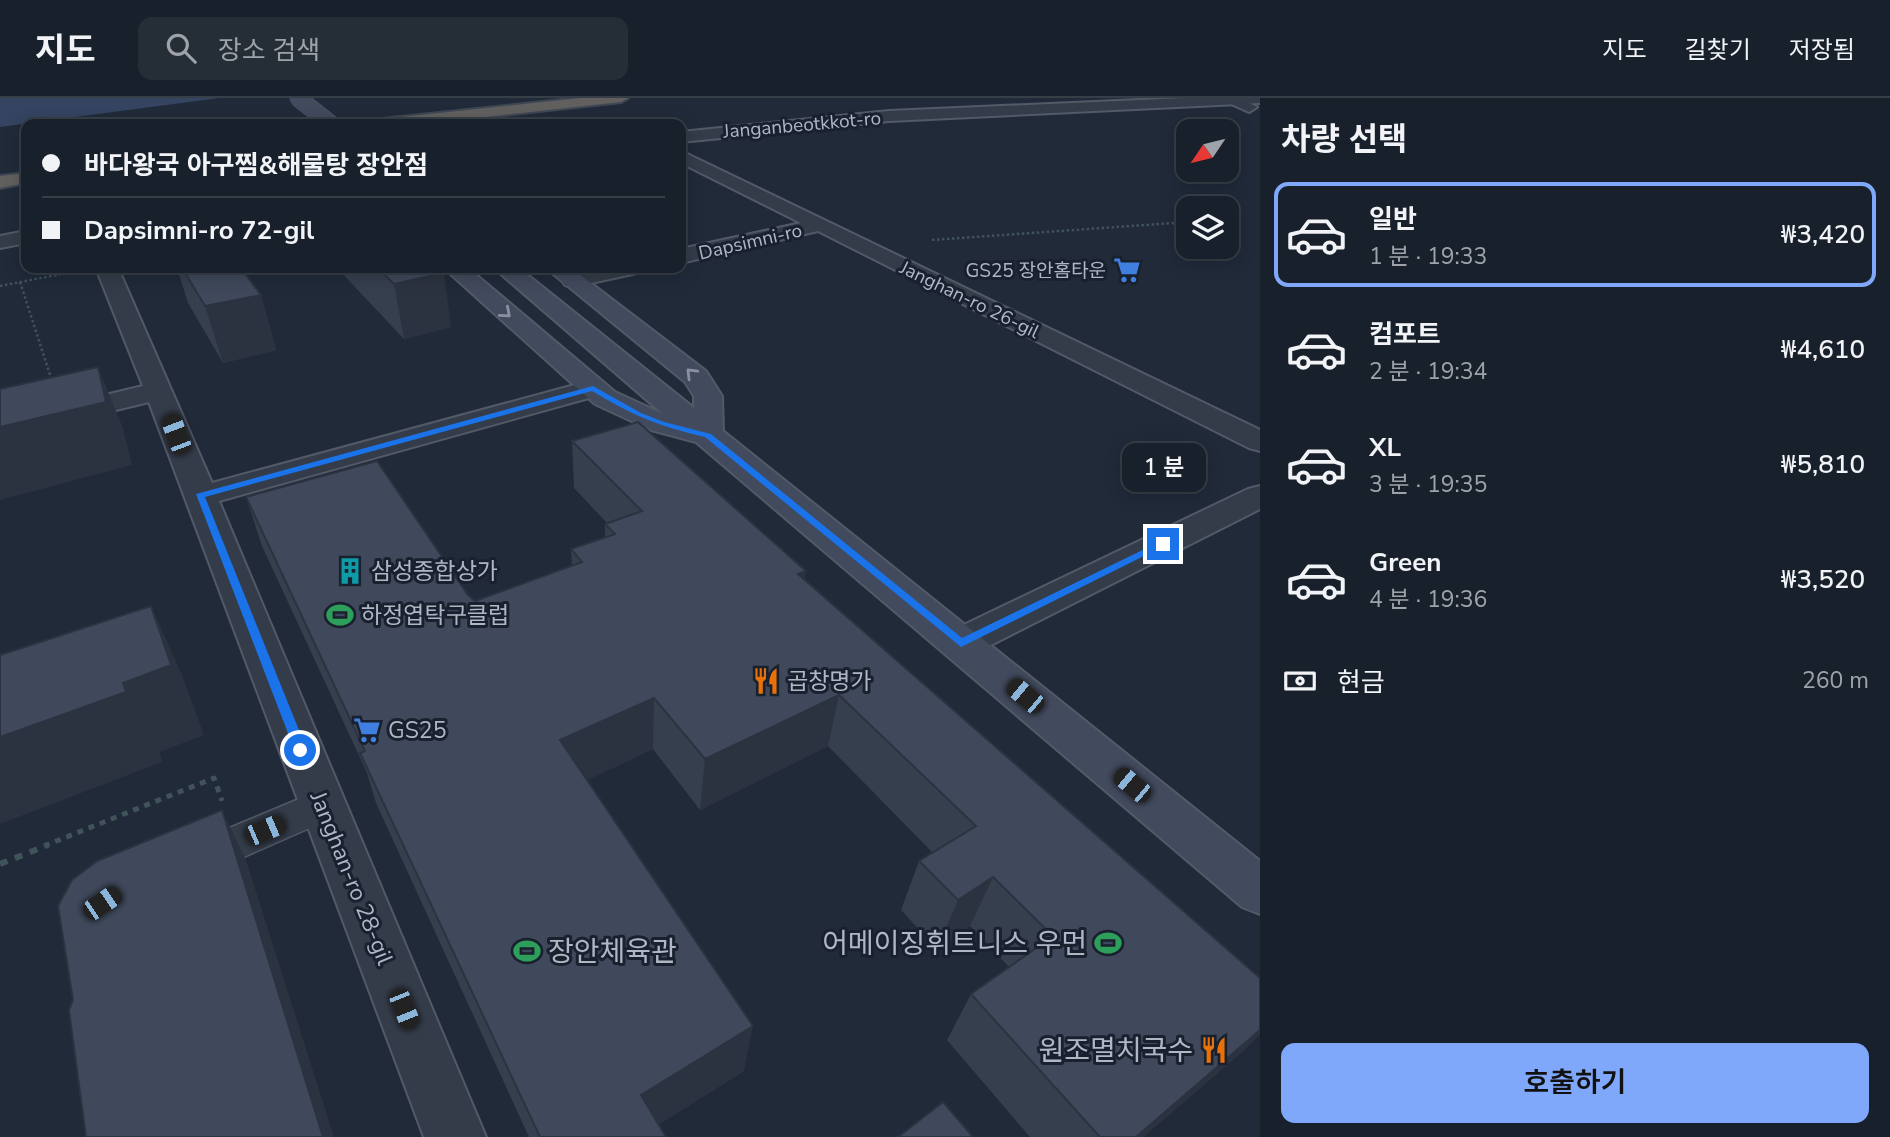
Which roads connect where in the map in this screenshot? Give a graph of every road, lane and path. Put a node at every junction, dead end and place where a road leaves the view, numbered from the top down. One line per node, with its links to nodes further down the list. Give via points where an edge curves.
1 (298, 98): 6 (main road, bridge)
2 (621, 98): 7 (highway)
3 (1110, 98): 8 (street, Janganbeotkkot-ro, via 860,112)
4 (1228, 99): 5 (street); 9 (street, Janganbeotkkot-ro, via 914,114)
5 (1255, 103)
6 (325, 119)
7 (428, 119)
8 (686, 129)
9 (686, 137)
10 (686, 158): 14 (street, Janghan-ro 26-gil)
11 (21, 179): 12 (highway)
12 (0, 183)
13 (1176, 223): 18 (path)
14 (819, 225): 20 (street, Dapsimni-ro); 33 (street, Janghan-ro 26-gil)
15 (21, 229): 16 (street)
16 (0, 233)
17 (21, 238): 19 (street)
18 (924, 240)
19 (0, 242)
20 (686, 255)
21 (69, 273): 26 (path)
22 (109, 273): 30 (street, Janghan-ro 28-gil)
23 (461, 273): 29 (main road, one-way to 29)
24 (511, 273): 32 (main road)
25 (565, 274): 32 (main road, one-way to 25, via 708,396 696,377)
26 (20, 282): 27 (path); 28 (path)
27 (0, 286)
28 (51, 378)
29 (593, 388): 32 (main road, via 661,424); 34 (street)
30 (159, 391): 31 (street); 34 (street, Janghan-ro 28-gil)
31 (0, 429)
32 (708, 436): 36 (main road)
33 (1260, 442)
34 (200, 496): 37 (street, Janghan-ro 28-gil)
35 (1260, 496): 36 (street)
36 (961, 643): 41 (main road)
37 (323, 805): 40 (lane); 42 (street, Janghan-ro 28-gil)
38 (224, 808): 39 (path, via 214,778)
39 (0, 864)
40 (164, 873)
41 (1260, 891)
42 (455, 1137)

